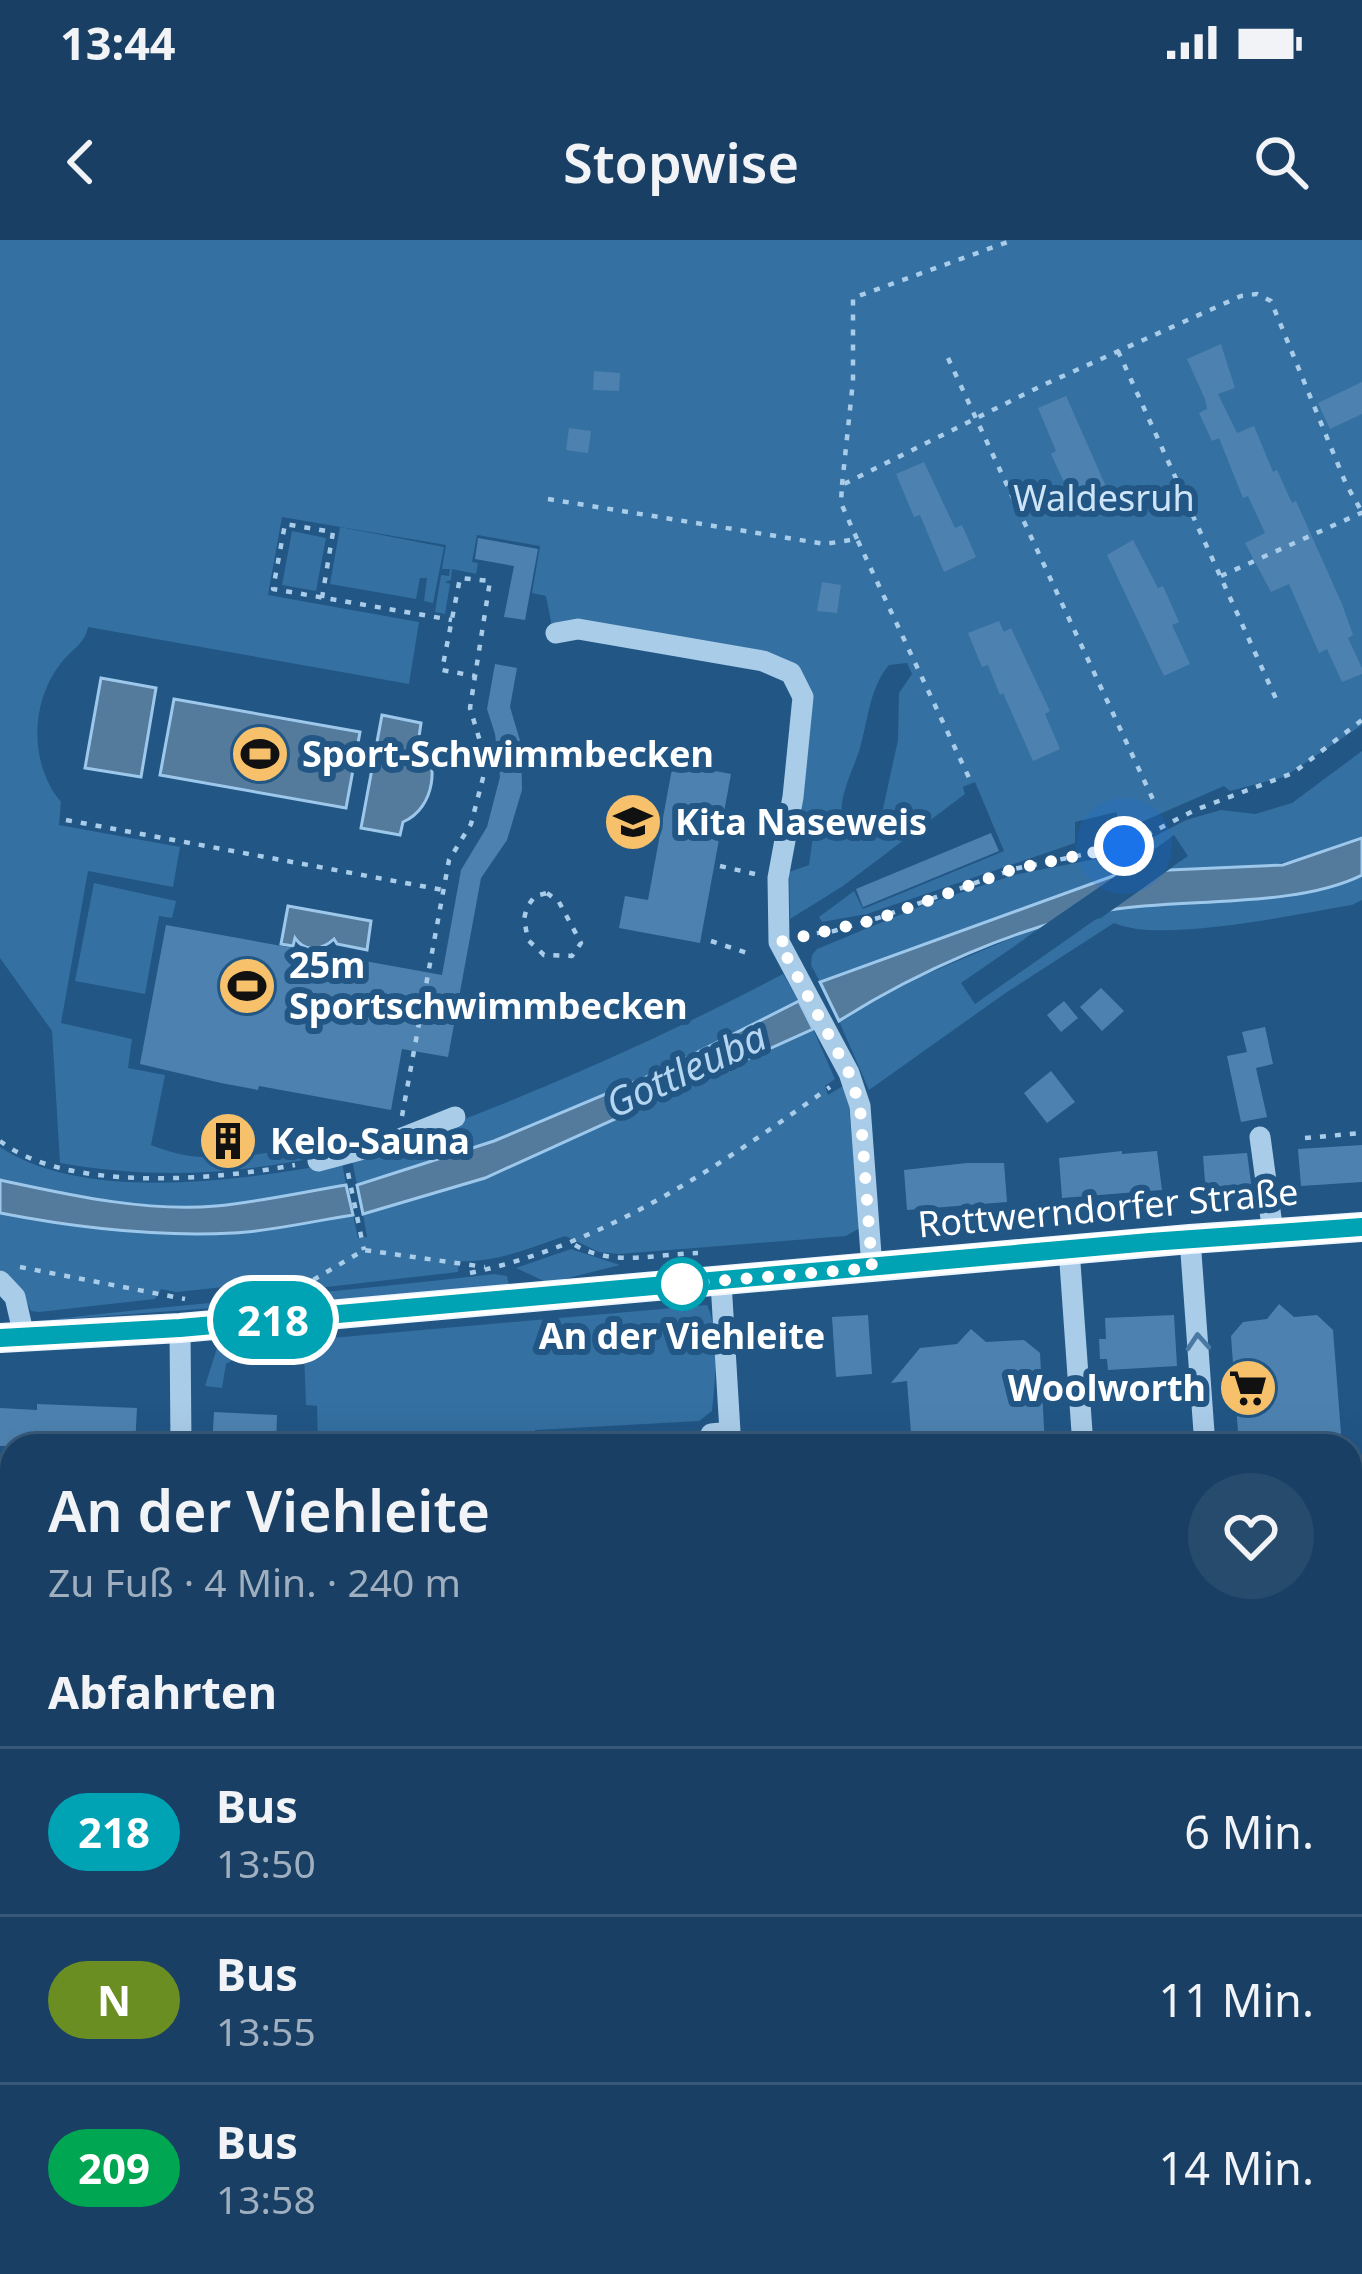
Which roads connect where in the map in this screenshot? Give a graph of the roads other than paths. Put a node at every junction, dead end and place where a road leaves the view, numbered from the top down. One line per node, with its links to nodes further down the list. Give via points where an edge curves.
1 (556, 633): 9 (street, via 578,629 763,661 791,673 803,697 778,878 779,942 860,1106)
2 (454, 1118): 4 (street)
3 (1260, 1137): 6 (street)
4 (318, 1161)
5 (1362, 1228): 6 (main road, Rottwerndorfer Straße)
6 (1273, 1233): 7 (main road, Rottwerndorfer Straße)
7 (1190, 1239): 8 (main road, Rottwerndorfer Straße); 17 (street, one-way to 7)
8 (1069, 1249): 9 (main road, Rottwerndorfer Straße); 16 (street)
9 (872, 1268): 11 (main road, Rottwerndorfer Straße)
10 (0, 1281): 13 (street, via 15,1297)
11 (721, 1282): 12 (main road, Rottwerndorfer Straße); 15 (street, via 730,1432)
12 (183, 1314): 13 (main road, Rottwerndorfer Straße); 14 (street)
13 (12, 1337)
14 (181, 1434)
15 (711, 1434)
16 (1082, 1434)
17 (1204, 1434)

